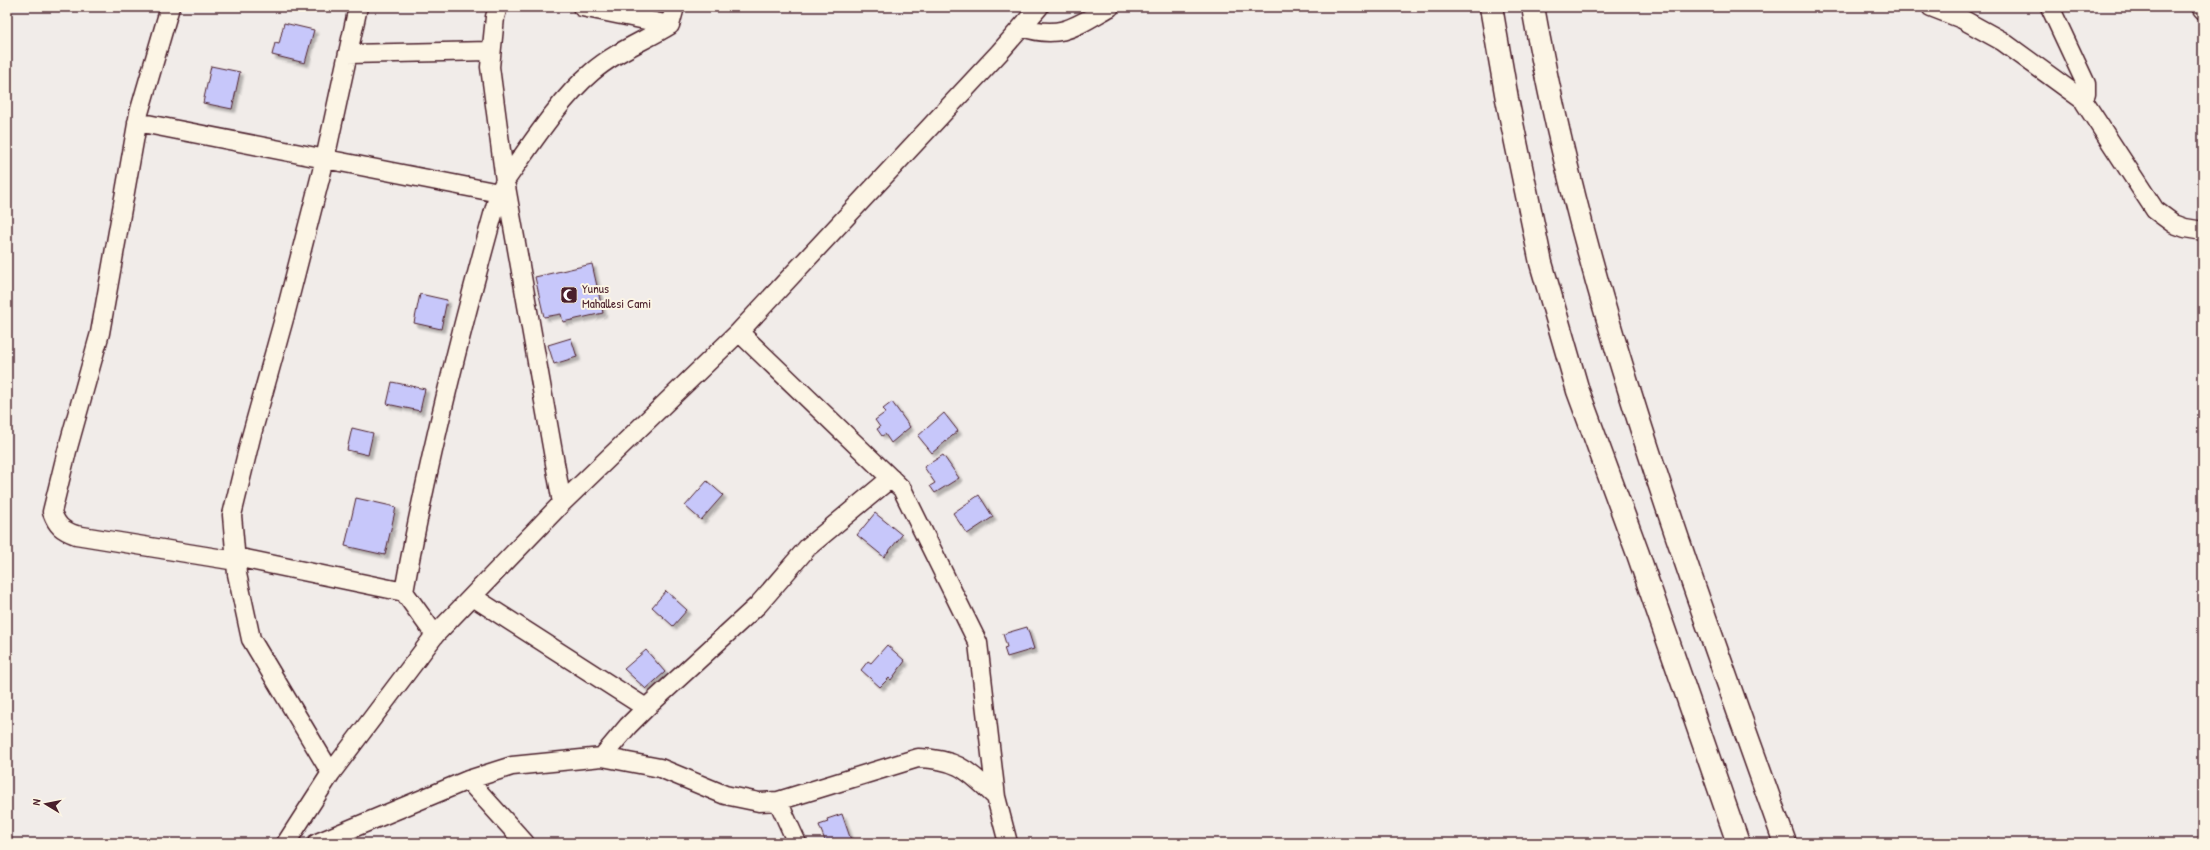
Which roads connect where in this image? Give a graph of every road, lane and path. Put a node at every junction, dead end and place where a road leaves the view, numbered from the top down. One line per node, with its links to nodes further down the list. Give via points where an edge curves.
1 (170, 7): 17 (street)
2 (358, 7): 15 (street)
3 (498, 7): 14 (street)
4 (582, 7): 12 (street)
5 (675, 7): 12 (street)
6 (1039, 7): 13 (street)
7 (1110, 7): 13 (street, via 1072,28 1059,32 1038,32)
8 (1491, 7): 39 (highway, via 1541,263 1578,391 1638,554)
9 (1532, 7): 40 (highway, via 1548,92 1571,190 1622,365 1691,578)
10 (1931, 7): 16 (street, via 1962,19 2002,40)
11 (2050, 7): 16 (street, via 2086,84)
12 (670, 25): 19 (street, via 612,57 591,73 555,113)
13 (1022, 27): 21 (street)
14 (490, 51): 15 (street); 19 (street)
15 (348, 54): 18 (street)
16 (2083, 100): 20 (street, via 2155,210 2174,224)
17 (137, 122): 18 (street); 24 (street, via 100,333 52,512 62,530 76,535)
18 (325, 159): 19 (street); 24 (street, via 232,515)
19 (502, 187): 23 (street); 25 (street, via 442,408 418,513)
20 (2203, 230)
21 (739, 332): 22 (street); 23 (street)
22 (891, 478): 28 (street, via 808,547 758,604); 32 (street, via 902,489 978,642)
23 (562, 503): 26 (street)
24 (236, 559): 25 (street); 30 (street, via 251,639)
25 (404, 592): 27 (street)
26 (473, 597): 27 (street); 28 (street)
27 (435, 635): 30 (street)
28 (646, 708): 29 (street)
29 (602, 757): 31 (street, via 512,766); 33 (street, via 660,768 725,795 758,802)
30 (331, 773): 34 (street)
31 (468, 780): 35 (street); 36 (street)
32 (996, 797): 33 (street, via 960,766 940,758 918,758); 38 (street)
33 (778, 801): 37 (street)
34 (286, 843)
35 (317, 843)
36 (524, 843)
37 (797, 843)
38 (1008, 843)
39 (1738, 843)
40 (1785, 843)

